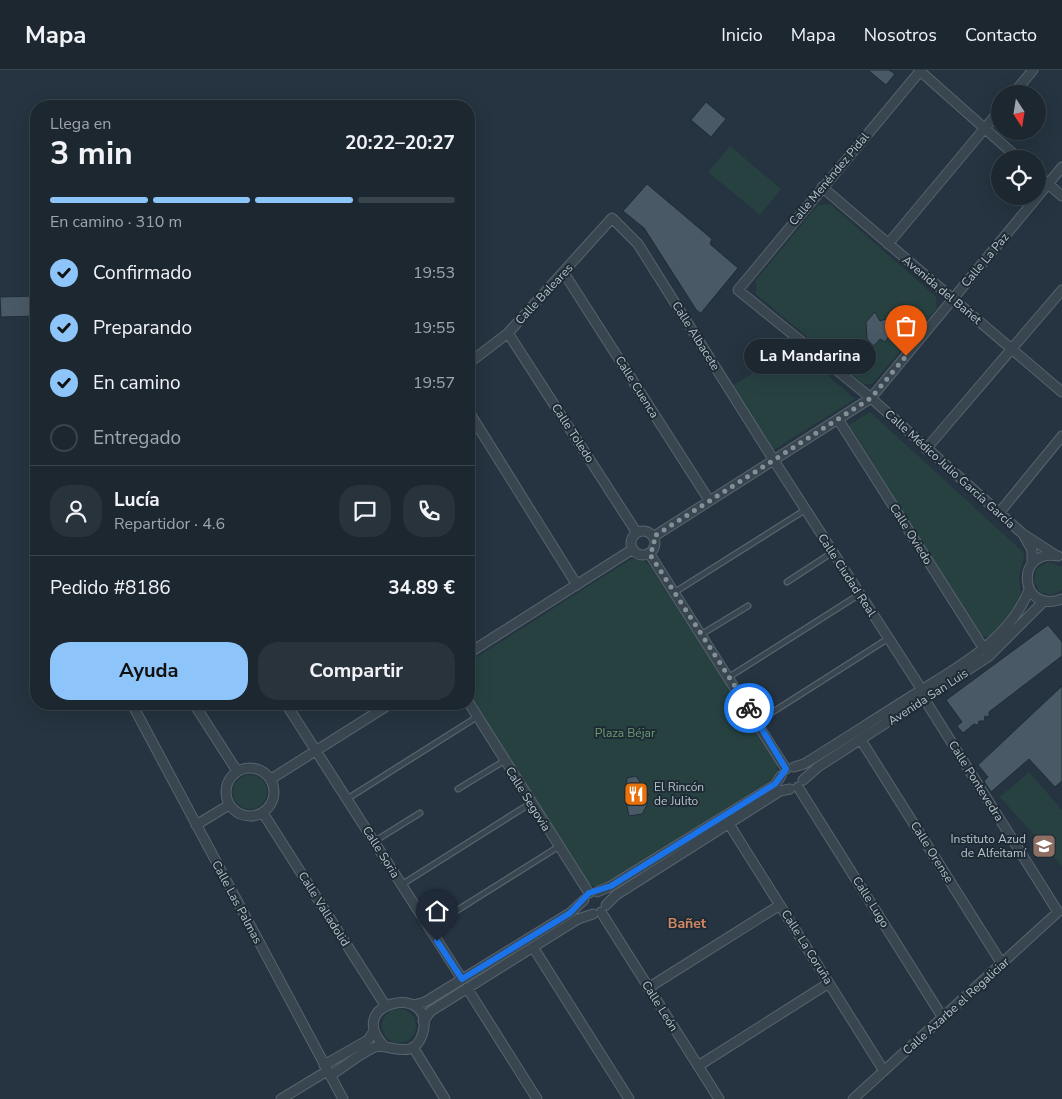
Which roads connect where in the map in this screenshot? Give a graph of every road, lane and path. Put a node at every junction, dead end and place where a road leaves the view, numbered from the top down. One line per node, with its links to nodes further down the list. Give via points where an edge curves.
1 (921, 70): 5 (street); 9 (street, Calle Menéndez Pidal)
2 (1033, 70): 3 (street)
3 (1020, 85)
4 (991, 121): 5 (street)
5 (985, 128): 6 (street); 12 (street)
6 (1010, 150)
7 (1062, 168): 8 (street, Calle La Paz)
8 (1048, 184): 10 (street); 16 (street, Calle La Paz)
9 (822, 187): 12 (street, Avenida del Bañet); 14 (street, Calle Menéndez Pidal)
10 (1062, 196)
11 (612, 218): 13 (street, Calle Baleares); 26 (street, Calle Albacete, via 638,244)
12 (888, 244): 16 (street, Avenida del Bañet)
13 (564, 273): 17 (street, Calle Baleares); 27 (street, Calle Cuenca)
14 (738, 290): 21 (street, Calle Médico Julio García García)
15 (1062, 290): 18 (street)
16 (953, 299): 18 (street, Avenida del Bañet); 21 (street, Calle La Paz)
17 (508, 332): 19 (street, Calle Baleares); 30 (street, Calle Toledo)
18 (1012, 349): 20 (street, Avenida del Bañet); 25 (street)
19 (475, 358)
20 (1062, 392)
21 (871, 398): 22 (street, Calle La Paz); 25 (street, Calle Médico Julio García García)
22 (838, 419): 26 (street, Calle La Paz); 48 (street, Calle Oviedo)
23 (475, 422): 39 (street)
24 (1062, 436): 29 (street)
25 (926, 449): 29 (street, Calle Médico Julio García García)
26 (773, 459): 27 (street, Calle La Paz); 28 (street, Calle Ciudad Real)
27 (709, 500): 32 (street, Calle La Paz)
28 (806, 510): 34 (street, Calle Ciudad Real); 41 (lane)
29 (999, 513): 31 (street, Calle Médico Julio García García)
30 (637, 533): 32 (street, via 646,531); 33 (street, via 632,540)
31 (1023, 534): 36 (street, Calle Médico Julio García García); 37 (street, Calle Médico Julio García García, via 1032,550)
32 (653, 537): 35 (street, via 655,546)
33 (633, 549): 35 (street, via 640,554); 39 (street)
34 (833, 552): 38 (lane); 42 (street, Calle Ciudad Real)
35 (649, 553): 41 (street)
36 (1060, 557): 37 (street, via 1039,558)
37 (1032, 564): 40 (street, via 1027,572)
38 (787, 582)
39 (577, 585): 49 (street)
40 (1029, 590): 44 (street); 48 (street, Avenida San Luis, via 1022,608)
41 (675, 592): 46 (street)
42 (860, 594): 47 (street, Calle Ciudad Real); 50 (lane)
43 (1062, 599): 44 (street)
44 (1043, 602): 52 (street, Avenida San Luis, via 988,657)
45 (748, 606): 46 (lane)
46 (702, 634): 50 (street)
47 (889, 638): 51 (street, Calle Ciudad Real); 59 (lane)
48 (984, 648): 51 (street, Avenida San Luis)
49 (475, 650)
50 (729, 677): 59 (street)
51 (922, 690): 63 (street, Avenida San Luis, via 804,764)
52 (925, 700): 60 (street, Avenida San Luis); 81 (street, Calle Pontevedra)
53 (135, 710): 74 (street, Calle Las Palmas)
54 (198, 710): 64 (street)
55 (290, 710): 61 (street, Calle Soria)
56 (374, 710): 61 (street)
57 (473, 710): 58 (street, Calle Segovia)
58 (477, 717): 62 (street, Calle Segovia); 68 (lane)
59 (757, 722): 63 (street)
60 (861, 740): 66 (street, Avenida San Luis, via 809,773); 84 (street, Calle Orense)
61 (316, 751): 65 (street); 68 (street, Calle Soria)
62 (504, 761): 67 (lane); 69 (street, Calle Segovia)
63 (787, 770): 66 (street, via 801,772); 66 (street, via 783,784); 78 (street, Avenida San Luis, via 775,784 611,886)
64 (237, 771): 65 (street, via 256,768); 70 (street, via 226,786)
65 (271, 779): 71 (street, via 274,797)
66 (797, 785): 73 (street, Avenida San Luis); 91 (street, Calle Lugo)
67 (458, 789)
68 (347, 799): 75 (street, Calle Soria)
69 (531, 803): 76 (street, Calle Segovia); 77 (lane)
70 (229, 805): 71 (street, via 244,816); 74 (street)
71 (263, 813): 89 (street, Calle Valladolid)
72 (420, 813): 75 (lane)
73 (729, 824): 79 (street, Calle La Coruña); 80 (street, Avenida San Luis, via 616,895)
74 (196, 825): 97 (street, Calle Las Palmas)
75 (374, 842): 77 (street, Calle Soria)
76 (558, 847): 78 (street, Calle Segovia); 82 (lane)
77 (401, 885): 82 (street, Calle Soria)
78 (590, 895): 80 (street, via 604,896); 80 (street, via 586,909); 85 (street, Avenida San Luis, via 570,913)
79 (780, 905): 86 (street, Calle La Coruña); 88 (street)
80 (600, 910): 83 (street, Avenida San Luis, via 578,919); 88 (street, Calle León)
81 (1058, 912): 84 (street, Calle Azarbe el Regaliciar)
82 (429, 928): 85 (street, Calle Soria)
83 (533, 947): 87 (street, Avenida San Luis); 103 (street)
84 (1002, 964): 91 (street, Calle Azarbe el Regaliciar)
85 (462, 979): 90 (street, Avenida San Luis)
86 (829, 983): 96 (street); 98 (street, Calle La Coruña)
87 (467, 988): 92 (street, Avenida San Luis, via 431,1011); 102 (street)
88 (648, 988): 96 (street, Calle León)
89 (385, 1006): 90 (street, via 404,1002); 93 (street, via 374,1021)
90 (413, 1006): 92 (street)
91 (943, 1018): 98 (street, Calle Azarbe el Regaliciar)
92 (423, 1021): 95 (street, via 423,1031)
93 (374, 1031): 94 (street); 97 (street, via 368,1040)
94 (385, 1046): 95 (street, via 394,1050); 97 (street, via 375,1047)
95 (412, 1046): 101 (street)
96 (698, 1066): 104 (street, Calle León)
97 (327, 1071): 99 (street); 100 (street, Calle Las Palmas)
98 (884, 1071): 105 (street, Calle Azarbe el Regaliciar)
99 (281, 1099)
100 (343, 1099)
101 (445, 1099)
102 (537, 1099)
103 (629, 1099)
104 (719, 1099)
105 (853, 1099)

